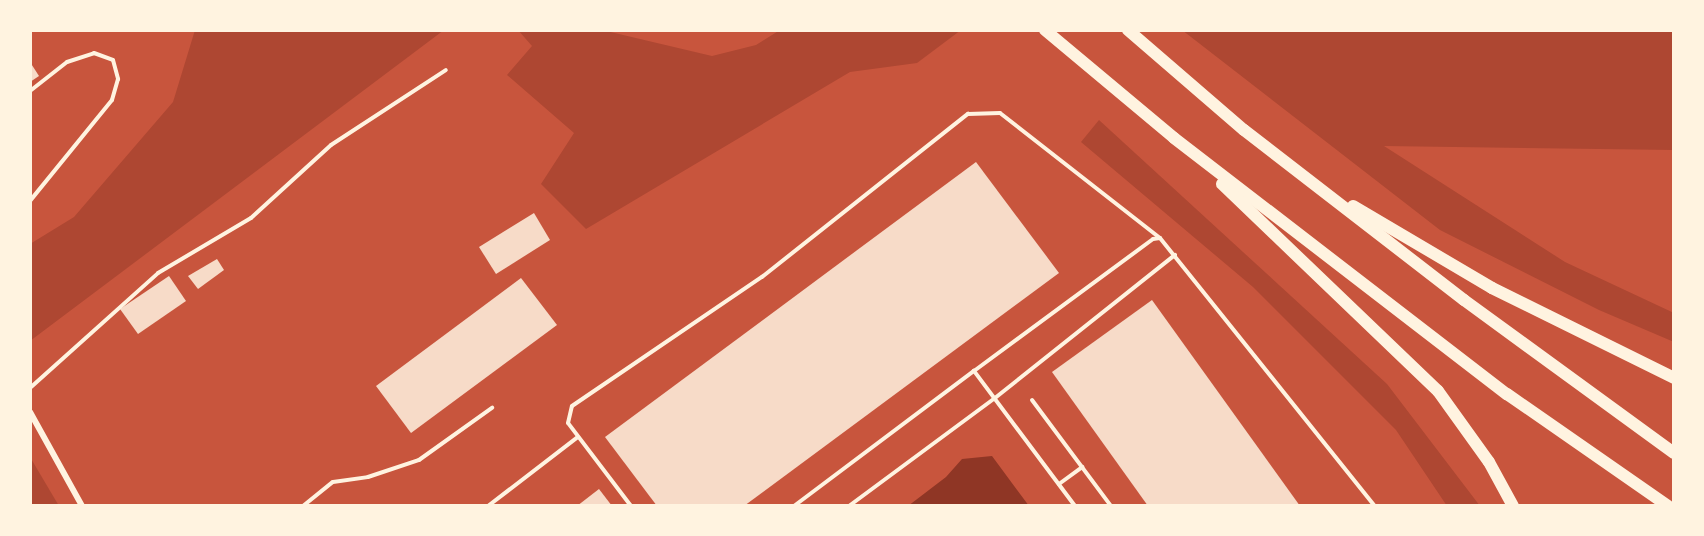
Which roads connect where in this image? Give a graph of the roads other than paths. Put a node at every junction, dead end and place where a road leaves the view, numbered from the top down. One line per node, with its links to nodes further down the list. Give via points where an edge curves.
1 (1045, 30): 5 (highway)
2 (1128, 30): 6 (highway)
3 (446, 70): 12 (lane, via 332,145 251,218 197,254 158,273)
4 (30, 92): 7 (lane, via 67,63 94,53 113,60 118,79 112,100)
5 (1173, 138): 30 (highway, via 1438,391 1489,462); 31 (highway, via 1507,394)
6 (1308, 180): 11 (highway, via 1492,288); 18 (highway)
7 (30, 201)
8 (1160, 238): 9 (lane); 10 (lane, via 1153,239); 17 (lane, via 1000,113 968,114 762,277 572,406 568,423)
9 (1175, 255): 13 (lane); 29 (lane)
10 (974, 372): 13 (lane); 25 (lane)
11 (1674, 378)
12 (30, 388)
13 (995, 398): 20 (lane); 26 (lane)
14 (1032, 400): 19 (lane)
15 (492, 408): 22 (lane, via 419,460 368,477 333,482)
16 (30, 412): 21 (street)
17 (578, 437): 23 (lane); 24 (lane)
18 (1674, 453)
19 (1082, 466): 20 (lane); 28 (lane)
20 (1059, 484): 27 (lane)
21 (82, 506)
22 (303, 506)
23 (488, 506)
24 (631, 506)
25 (794, 506)
26 (849, 506)
27 (1075, 506)
28 (1111, 506)
29 (1375, 506)
30 (1513, 506)
31 (1668, 506)

